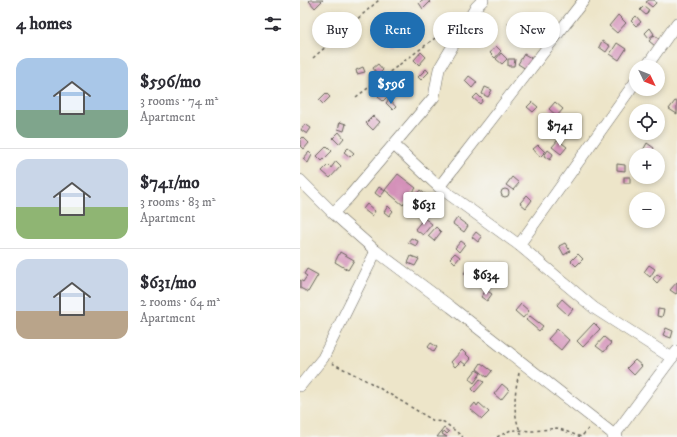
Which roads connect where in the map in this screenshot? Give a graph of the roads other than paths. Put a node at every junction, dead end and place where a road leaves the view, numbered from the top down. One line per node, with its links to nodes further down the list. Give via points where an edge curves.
1 (484, 0): 6 (street, via 476,7 439,69 434,97)
2 (584, 0): 8 (street)
3 (677, 23): 4 (street)
4 (651, 60)
5 (629, 91): 10 (street)
6 (394, 145): 8 (street); 9 (street)
7 (300, 180): 9 (street)
8 (439, 187): 10 (street)
9 (333, 213): 11 (street)
10 (519, 245): 12 (street, via 594,308)
11 (376, 251): 13 (street, via 323,358); 14 (street)
12 (674, 355): 14 (street)
13 (300, 386)
14 (615, 436)

